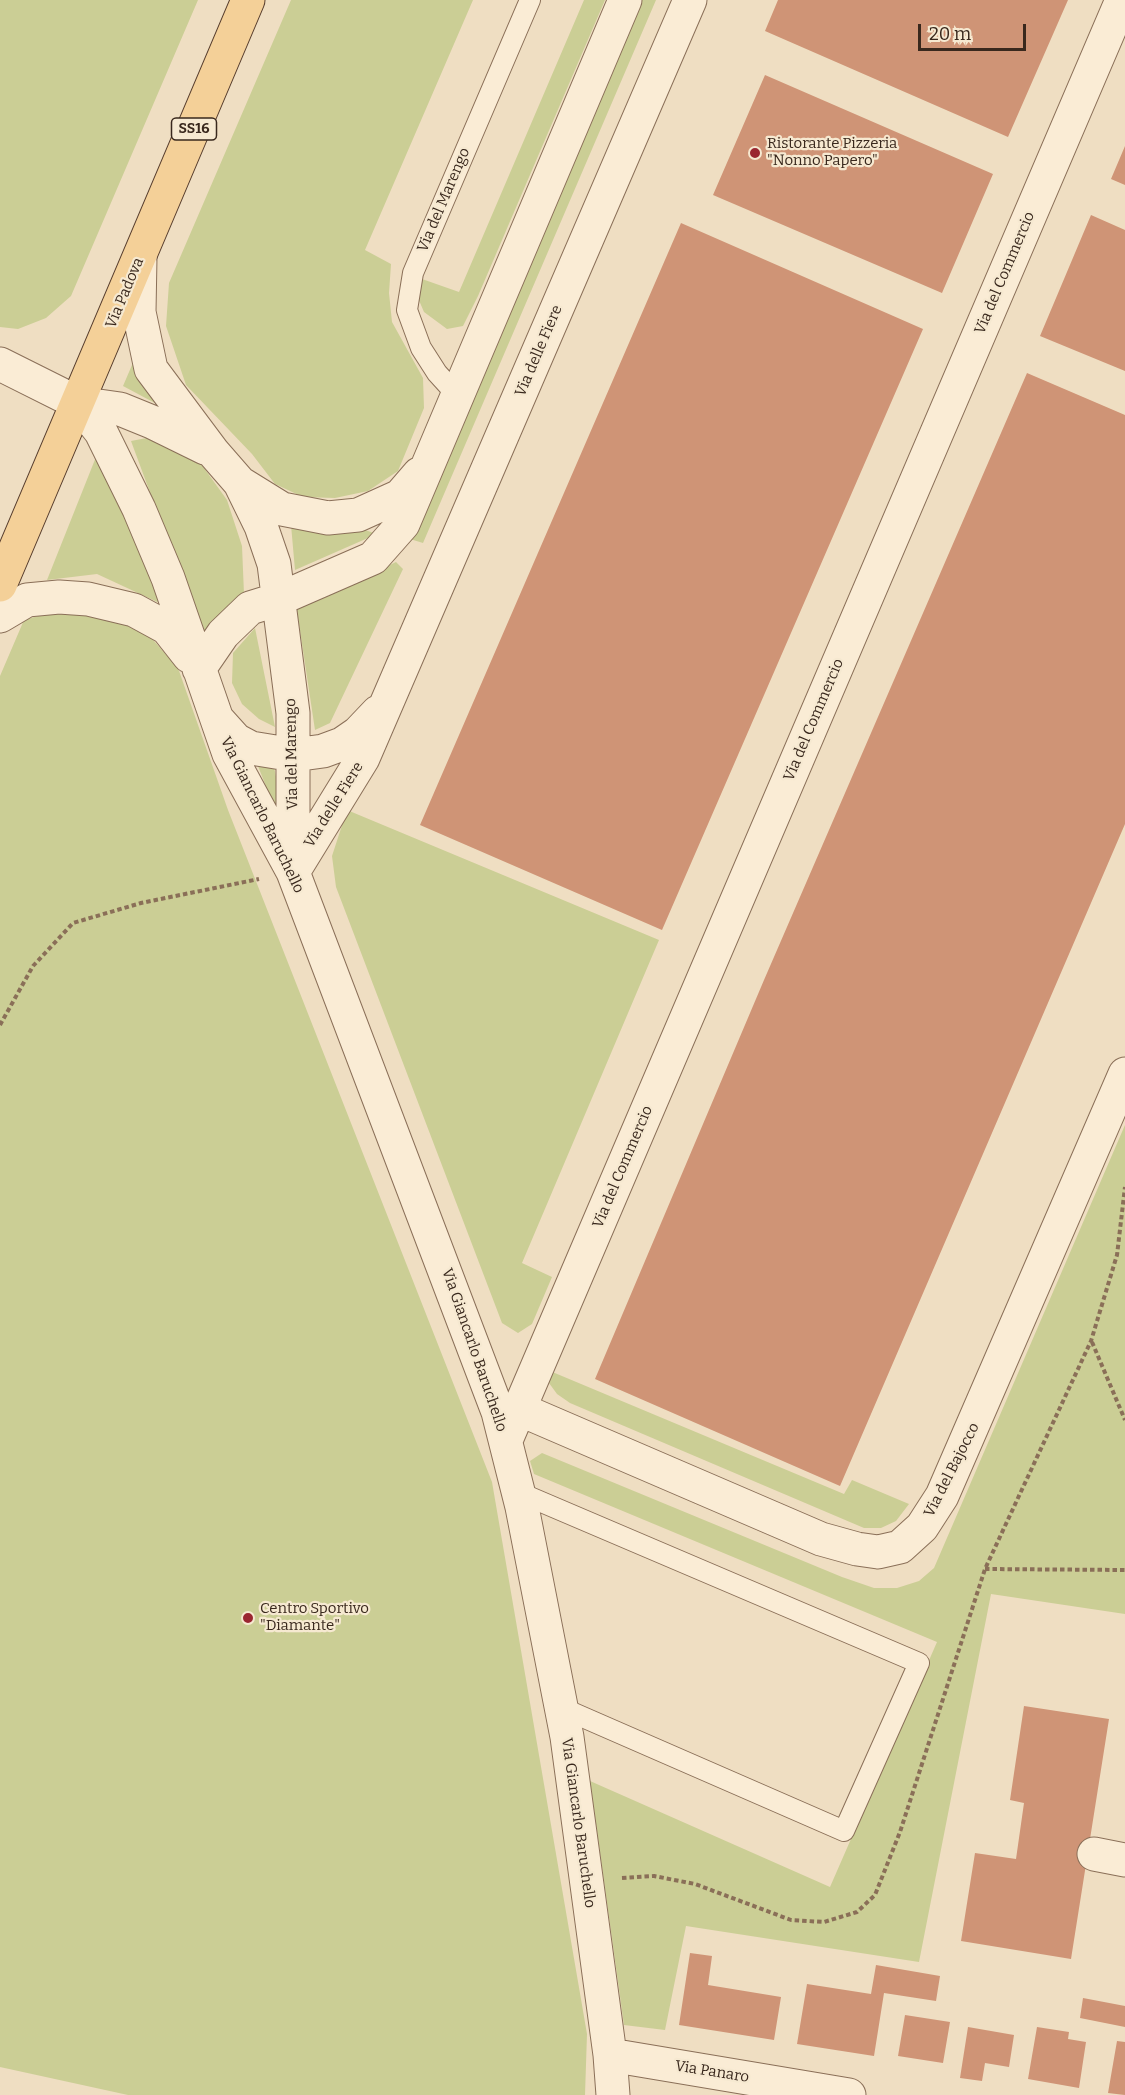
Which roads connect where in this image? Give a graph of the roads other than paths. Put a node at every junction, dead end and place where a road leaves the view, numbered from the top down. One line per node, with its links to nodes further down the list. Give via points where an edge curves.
1 (248, 0): 6 (main road, Via Padova / SS16)
2 (530, 0): 8 (lane, Via del Marengo, via 413,273 407,310 421,348)
3 (626, 0): 8 (street)
4 (690, 0): 17 (street, Via delle Fiere)
5 (1122, 0): 22 (street, Via del Commercio)
6 (140, 257): 9 (main road, Via Padova / SS16); 10 (street, Via del Marengo, via 139,312 151,369)
7 (0, 364): 9 (street)
8 (457, 395): 11 (street)
9 (78, 403): 10 (street, Via del Marengo, via 120,409); 13 (main road, Via Padova / SS16); 16 (street, Via Giancarlo Baruchello, via 101,432 131,491 168,578)
10 (213, 452): 12 (street, Via del Marengo)
11 (428, 463): 12 (street, via 400,496 358,515 328,518 282,510); 14 (street, via 402,524 373,558)
12 (240, 483): 14 (street, Via del Marengo, via 261,526)
13 (0, 585)
14 (279, 599): 16 (street, via 250,608 223,634); 19 (street, Via del Marengo, via 293,713)
15 (0, 616): 16 (street, Via Giancarlo Baruchello, via 27,600 58,597 88,599 134,610 167,628)
16 (200, 669): 18 (street, Via Giancarlo Baruchello)
17 (387, 702): 19 (street, Via delle Fiere, via 342,744); 20 (street, Via delle Fiere, via 363,758)
18 (213, 714): 19 (street, Via Giancarlo Baruchello, via 236,740 265,752); 20 (street, Via Giancarlo Baruchello, via 229,754)
19 (294, 755): 20 (street, Via del Marengo)
20 (293, 872): 23 (street, Via Giancarlo Baruchello, via 485,1373)
21 (1125, 1074): 22 (street, Via del Bajocco, via 942,1496 922,1527 900,1547 878,1552 820,1539)
22 (519, 1409): 23 (street, Via del Commercio)
23 (506, 1440): 24 (street, Via Giancarlo Baruchello)
24 (518, 1492): 25 (street, Via Giancarlo Baruchello); 25 (lane, via 919,1663 844,1831)
25 (561, 1708): 26 (street, Via Giancarlo Baruchello)
26 (610, 2055): 27 (street, Via Giancarlo Baruchello); 28 (street, Via Panaro)
27 (613, 2095)
28 (849, 2095)

